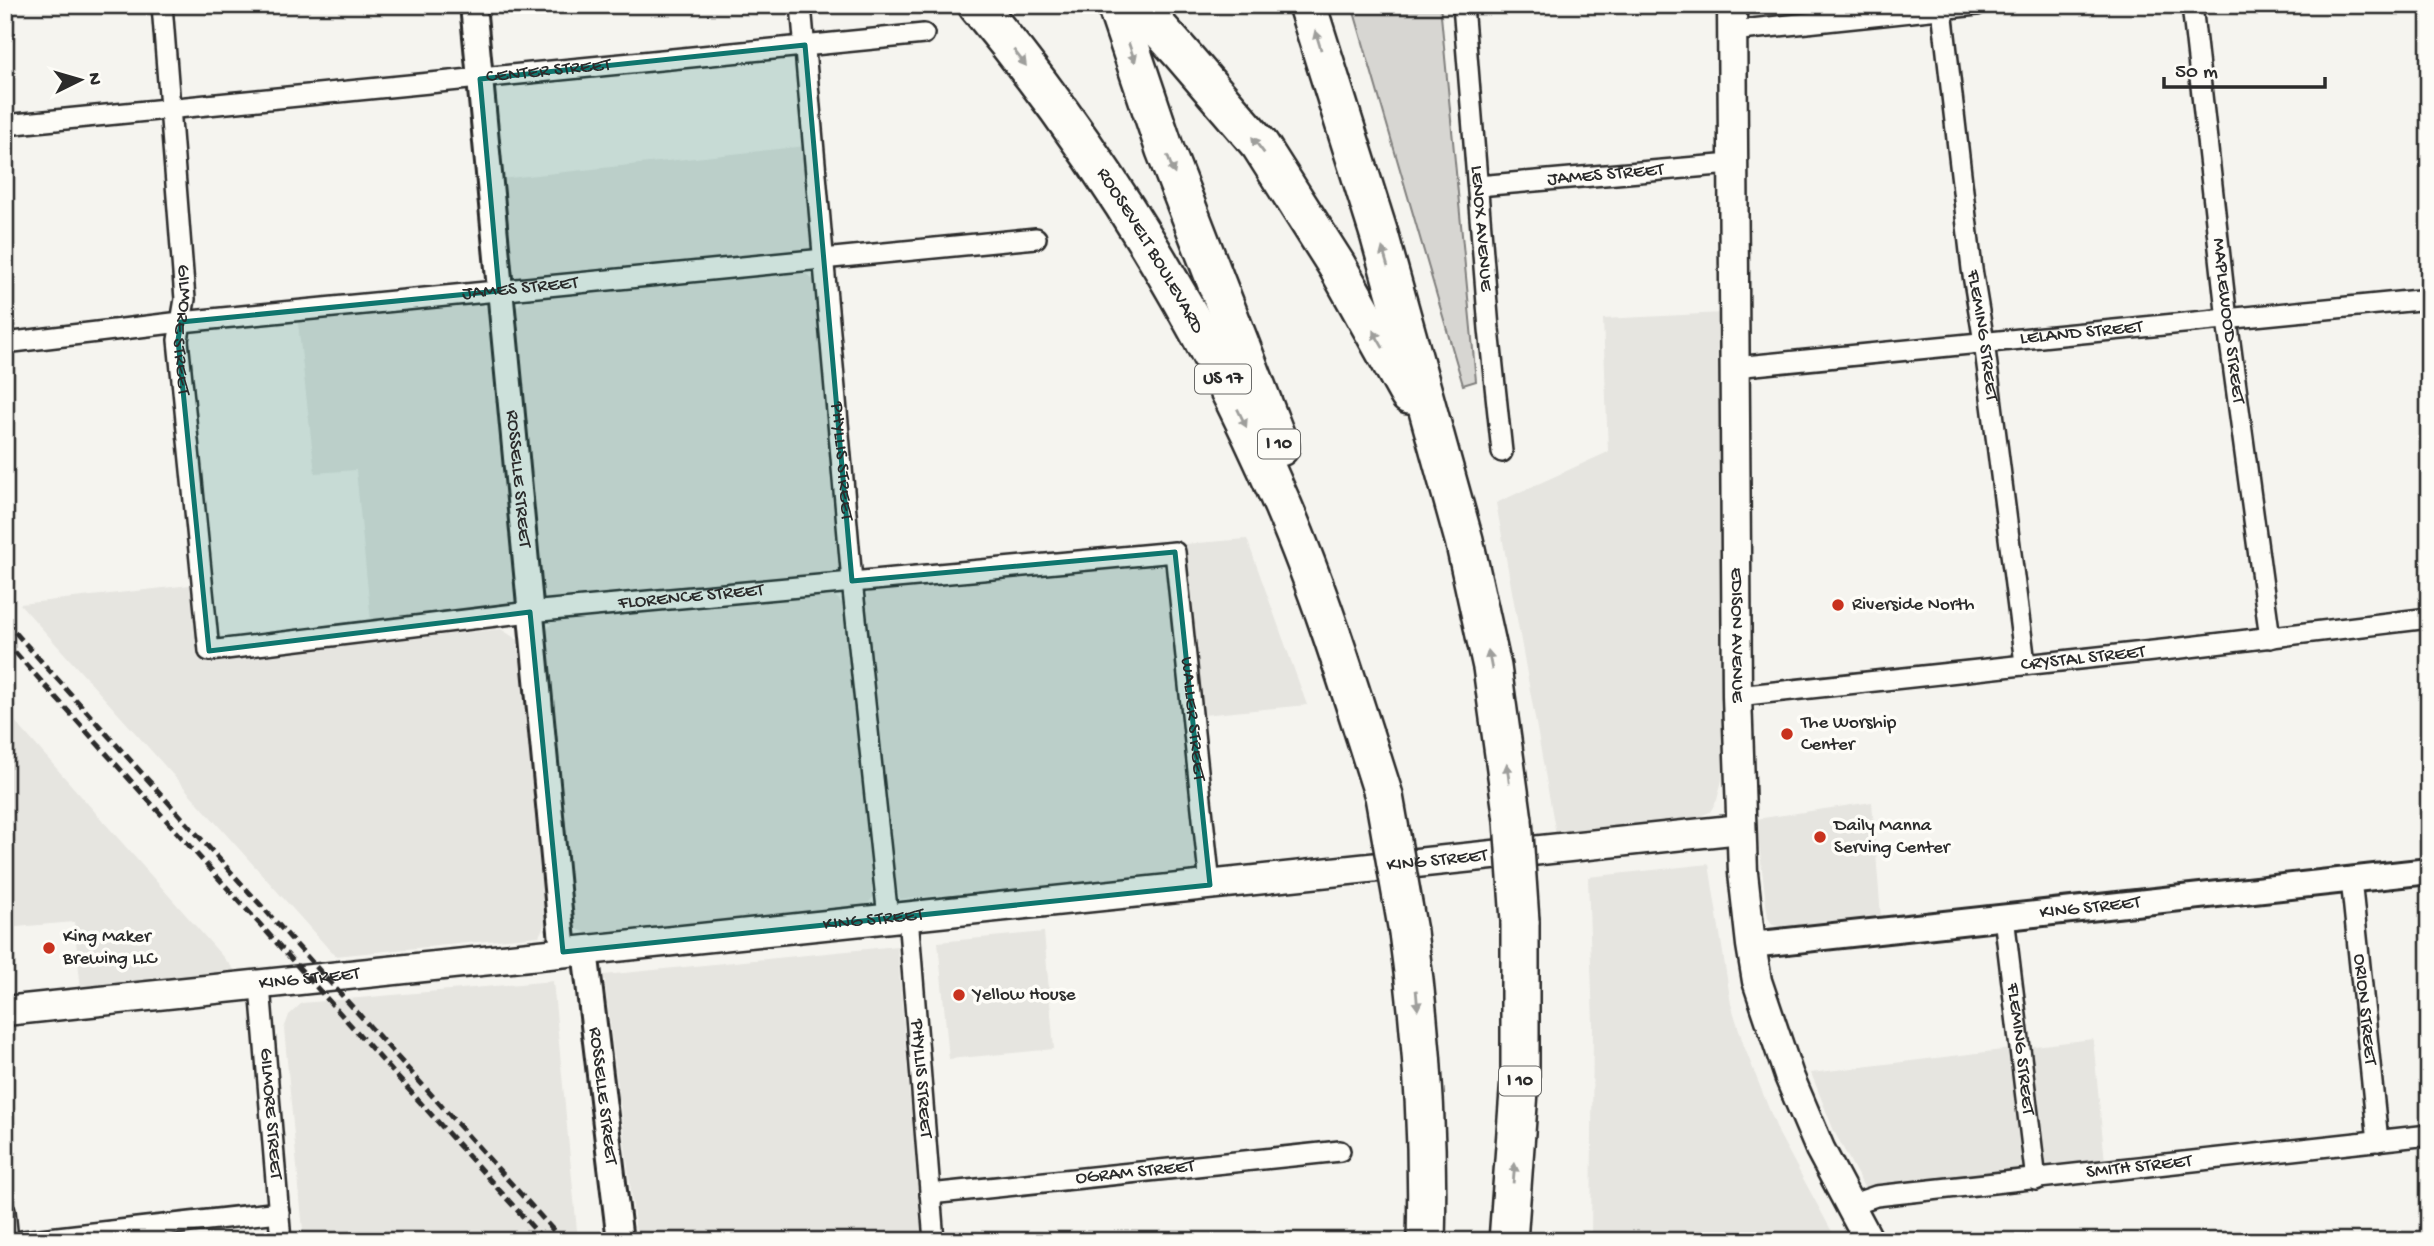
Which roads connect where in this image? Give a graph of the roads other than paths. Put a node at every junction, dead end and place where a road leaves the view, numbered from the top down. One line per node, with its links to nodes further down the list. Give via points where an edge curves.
1 (162, 5): 16 (street, GILMORE STREET)
2 (473, 5): 15 (street, ROSSELLE STREET)
3 (801, 5): 14 (street, PHYLLIS STREET)
4 (977, 5): 39 (highway, ROOSEVELT BOULEVARD / US 17, one-way to 39, via 1100,168 1217,366 1284,508)
5 (1116, 5): 39 (highway, I 10, one-way to 39, via 1322,562 1349,648)
6 (1135, 5): 30 (highway, one-way to 6, via 1337,266 1260,145)
7 (1307, 5): 30 (highway, I 10, one-way to 7, via 1379,234)
8 (1463, 5): 19 (street, LENOX AVENUE)
9 (1977, 5): 11 (street)
10 (2192, 5): 24 (street, MAPLEWOOD STREET)
11 (1942, 9): 12 (street); 26 (street, FLEMING STREET)
12 (1732, 18): 18 (main road, EDISON AVENUE)
13 (924, 34): 14 (street, CENTER STREET)
14 (805, 45): 15 (street, CENTER STREET); 21 (street, PHYLLIS STREET)
15 (480, 79): 16 (street, CENTER STREET); 22 (street, ROSSELLE STREET)
16 (171, 108): 17 (street, CENTER STREET); 25 (street, GILMORE STREET, via 185,299)
17 (5, 125)
18 (1731, 164): 19 (street, JAMES STREET); 28 (main road, EDISON AVENUE)
19 (1478, 186): 29 (street, LENOX AVENUE)
20 (1036, 238): 21 (street, JAMES STREET)
21 (824, 259): 22 (street, JAMES STREET); 32 (street, PHYLLIS STREET)
22 (499, 291): 25 (street, JAMES STREET); 33 (street, ROSSELLE STREET)
23 (2429, 299): 24 (street, LELAND STREET)
24 (2227, 320): 26 (street, LELAND STREET); 35 (street, MAPLEWOOD STREET)
25 (181, 322): 27 (street, JAMES STREET); 36 (street, GILMORE STREET, via 178,340)
26 (1984, 342): 28 (street, LELAND STREET); 37 (street, FLEMING STREET)
27 (5, 343)
28 (1734, 367): 38 (main road, EDISON AVENUE)
29 (1502, 452)
30 (1443, 465): 64 (highway, I 10, one-way to 30, bridge, via 1521,1051 1520,921 1513,820 1489,654)
31 (1175, 552): 32 (street, FLORENCE STREET); 43 (street, WALLER STREET)
32 (852, 581): 33 (street, FLORENCE STREET); 44 (street, PHYLLIS STREET)
33 (530, 612): 36 (street, FLORENCE STREET); 47 (street, ROSSELLE STREET)
34 (2429, 618): 35 (street, CRYSTAL STREET)
35 (2270, 638): 37 (street, CRYSTAL STREET)
36 (209, 651)
37 (2025, 663): 38 (street, CRYSTAL STREET)
38 (1737, 696): 40 (main road, EDISON AVENUE)
39 (1384, 796): 63 (highway, I 10, one-way to 63, bridge, via 1408,932 1422,1057)
40 (1741, 829): 43 (main road, KING STREET); 46 (main road, EDISON AVENUE)
41 (2429, 871): 42 (street, KING STREET)
42 (2351, 879): 45 (street, KING STREET); 51 (street, ORION STREET)
43 (1210, 885): 44 (main road, KING STREET)
44 (898, 917): 47 (main road, KING STREET); 54 (street, PHYLLIS STREET)
45 (2004, 917): 46 (street, KING STREET); 53 (street, FLEMING STREET)
46 (1751, 945): 55 (main road, EDISON AVENUE, via 1757,981 1789,1076)
47 (574, 951): 48 (main road, KING STREET); 61 (street, ROSSELLE STREET)
48 (260, 986): 49 (main road, KING STREET); 57 (street, GILMORE STREET)
49 (5, 1012)
50 (2429, 1135): 51 (street, SMITH STREET)
51 (2378, 1141): 53 (street, SMITH STREET)
52 (1340, 1151): 54 (street, OGRAM STREET)
53 (2036, 1180): 55 (street, SMITH STREET, via 1876,1196)
54 (930, 1194): 62 (street, PHYLLIS STREET)
55 (1850, 1205): 65 (main road, EDISON AVENUE)
56 (5, 1211): 58 (street)
57 (279, 1212): 59 (street); 60 (street, GILMORE STREET)
58 (8, 1241)
59 (22, 1241)
60 (281, 1241)
61 (620, 1241)
62 (934, 1241)
63 (1426, 1241)
64 (1508, 1241)
65 (1869, 1241)

